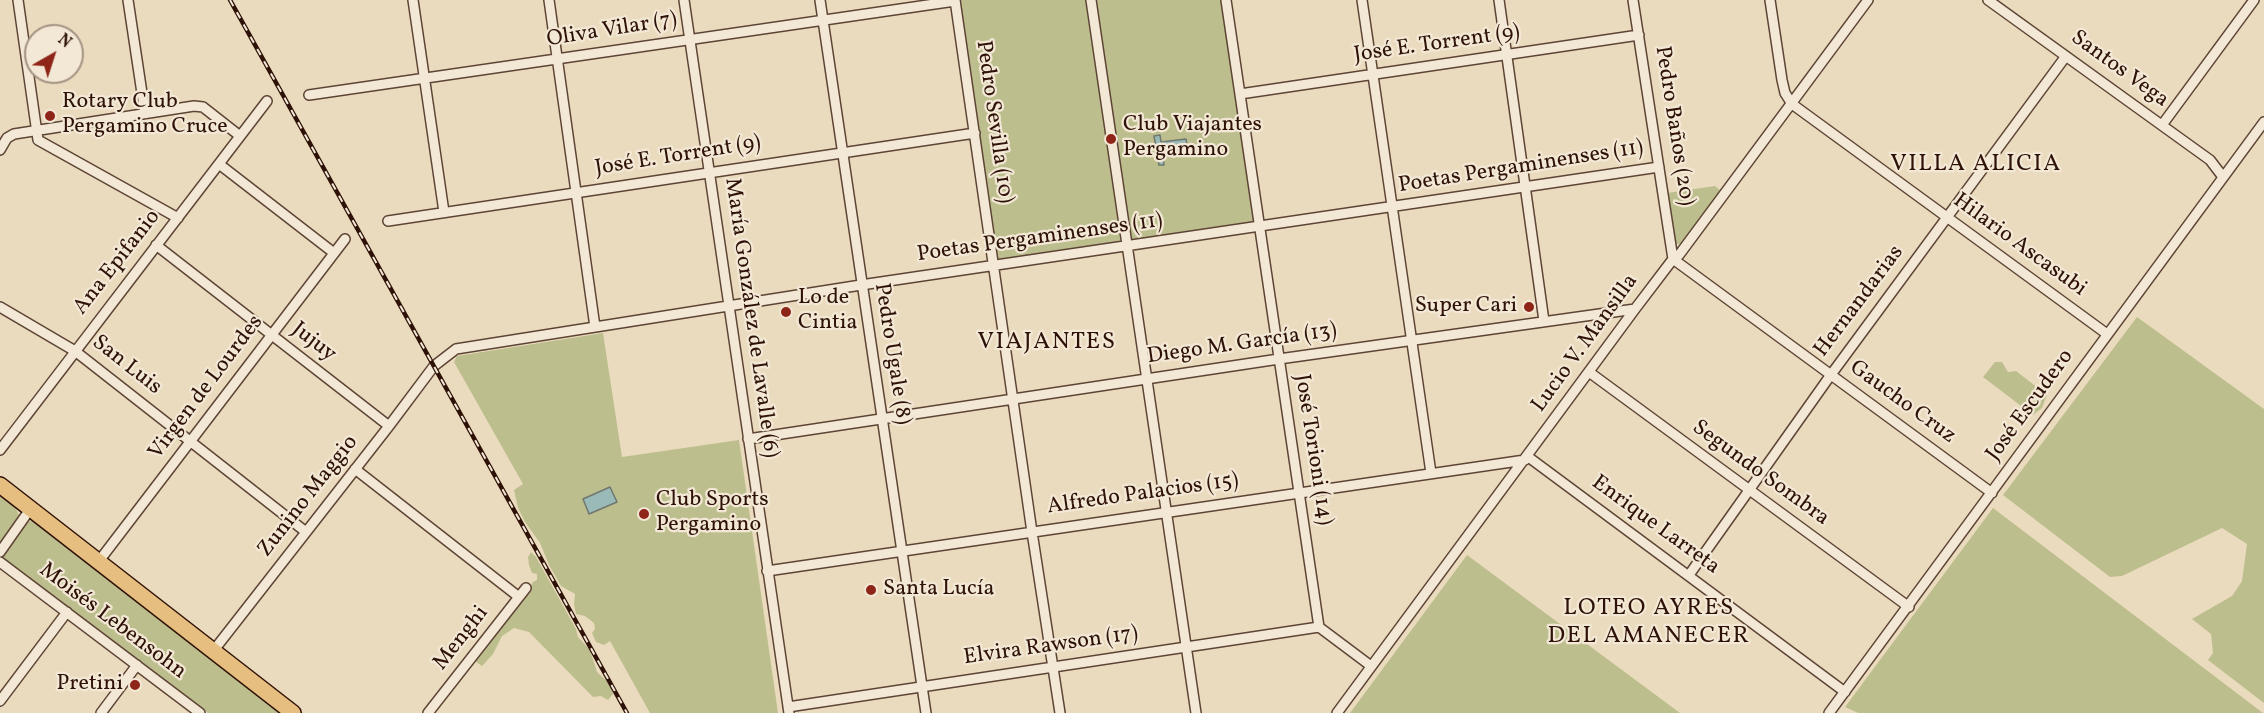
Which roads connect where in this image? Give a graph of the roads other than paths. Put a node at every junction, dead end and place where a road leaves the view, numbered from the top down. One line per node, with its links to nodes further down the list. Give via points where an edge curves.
1 (18, 0): 32 (street)
2 (128, 0): 29 (street)
3 (412, 0): 24 (street)
4 (549, 0): 22 (street)
5 (684, 0): 19 (street, María González de Lavalle (6))
6 (820, 0): 17 (street, Pedro Ugale (8))
7 (955, 0): 17 (street, Oliva Vilar (7)); 33 (street, Pedro Sevilla (10))
8 (1091, 0): 51 (street)
9 (1226, 0): 25 (street, José Torioni (14))
10 (1362, 0): 23 (street)
11 (1498, 0): 20 (street)
12 (1633, 0): 18 (street, Pedro Baños (20))
13 (1770, 0): 28 (street, via 1782,80)
14 (1869, 0): 28 (street, Lucio V. Mansilla)
15 (1988, 0): 21 (street, Santos Vega)
16 (2254, 0): 31 (street)
17 (823, 20): 19 (street, Oliva Vilar (7)); 36 (street, Pedro Ugale (8))
18 (1639, 35): 20 (street, José E. Torrent (9)); 38 (street, Pedro Baños (20))
19 (690, 39): 22 (street, Oliva Vilar (7)); 39 (street, María González de Lavalle (6))
20 (1507, 54): 23 (street, José E. Torrent (9)); 41 (street)
21 (2066, 56): 31 (street, Santos Vega); 46 (street, Hernandarias)
22 (558, 59): 24 (street, Oliva Vilar (7)); 42 (street)
23 (1373, 74): 25 (street, José E. Torrent (9)); 43 (street)
24 (424, 79): 26 (street, Oliva Vilar (7)); 44 (street)
25 (1240, 94): 48 (street, José Torioni (14))
26 (309, 95)
27 (267, 101): 34 (street, Ana Epifanio)
28 (1792, 104): 46 (street, Hilario Ascasubi); 53 (street, Lucio V. Mansilla)
29 (145, 114): 32 (street); 34 (street, via 199,106)
30 (2264, 122): 40 (street, José Escudero)
31 (2162, 125): 40 (street, Santos Vega, via 2210,160)
32 (36, 130): 35 (street, via 9,136); 45 (street, via 38,140)
33 (975, 132): 36 (street, José E. Torrent (9)); 54 (street, Pedro Sevilla (10))
34 (240, 136): 37 (street, Ana Epifanio)
35 (0, 150)
36 (842, 153): 39 (street, José E. Torrent (9)); 55 (street, Pedro Ugale (8))
37 (219, 164): 45 (street, Ana Epifanio); 52 (street)
38 (1659, 166): 41 (street, Poetas Pergaminenses (11)); 53 (street, Pedro Baños (20))
39 (710, 172): 42 (street, José E. Torrent (9)); 57 (street, María González de Lavalle (6))
40 (2223, 177): 61 (street, José Escudero)
41 (1525, 187): 43 (street, Poetas Pergaminenses (11)); 59 (street)
42 (576, 192): 44 (street, José E. Torrent (9)); 60 (street)
43 (1392, 207): 48 (street, Poetas Pergaminenses (11)); 63 (street)
44 (444, 212): 47 (street, José E. Torrent (9))
45 (178, 218): 50 (street, Ana Epifanio)
46 (1947, 218): 61 (street, Hilario Ascasubi); 68 (street, Hernandarias)
47 (388, 221)
48 (1260, 226): 51 (street, Poetas Pergaminenses (11)); 65 (street, José Torioni (14))
49 (345, 239): 52 (street, Virgen de Lourdes)
50 (156, 245): 62 (street, Jujuy); 64 (street, Ana Epifanio)
51 (1126, 246): 54 (street, Poetas Pergaminenses (11)); 69 (street)
52 (334, 253): 62 (street, Virgen de Lourdes)
53 (1673, 259): 58 (street, Lucio V. Mansilla); 68 (street, Gaucho Cruz)
54 (994, 266): 55 (street, Poetas Pergaminenses (11)); 70 (street, Pedro Sevilla (10))
55 (861, 285): 57 (street, Poetas Pergaminenses (11)); 71 (street, Pedro Ugale (8))
56 (0, 307): 64 (street, San Luis)
57 (730, 307): 60 (street, Poetas Pergaminenses (11)); 73 (street, María González de Lavalle (6))
58 (1635, 309): 59 (street, Diego M. García (13)); 67 (street, Lucio V. Mansilla)
59 (1544, 321): 63 (street, Diego M. García (13))
60 (596, 327): 66 (street, Poetas Pergaminenses (11), via 460,348)
61 (2107, 334): 82 (street, José Escudero)
62 (271, 335): 72 (street, Jujuy); 74 (street, Virgen de Lourdes)
63 (1412, 340): 65 (street, Diego M. García (13)); 78 (street)
64 (75, 351): 74 (street, San Luis); 75 (street, Ana Epifanio)
65 (1279, 359): 69 (street, Diego M. García (13)); 81 (street, José Torioni (14))
66 (434, 366): 72 (street, Zunino Maggio)
67 (1589, 372): 76 (street, Lucio V. Mansilla); 80 (street, Segundo Sombra)
68 (1830, 376): 80 (street, Hernandarias); 82 (street, Gaucho Cruz)
69 (1146, 378): 70 (street, Diego M. García (13)); 84 (street)
70 (1013, 398): 71 (street, Diego M. García (13)); 86 (street, Pedro Sevilla (10))
71 (882, 418): 73 (street, Diego M. García (13)); 88 (street, Pedro Ugale (8))
72 (389, 426): 77 (street, Zunino Maggio)
73 (748, 439): 91 (street, María González de Lavalle (6))
74 (191, 442): 85 (street, San Luis); 90 (street, Virgen de Lourdes)
75 (0, 450)
76 (1526, 458): 78 (street, Alfredo Palacios (15)); 92 (street, Enrique Larreta); 101 (street, Lucio V. Mansilla)
77 (355, 470): 85 (street, Zunino Maggio); 94 (street)
78 (1431, 473): 81 (street, Alfredo Palacios (15))
79 (0, 485): 83 (main road)
80 (1748, 489): 92 (street, Hernandarias); 95 (street, Segundo Sombra)
81 (1299, 492): 84 (street, Alfredo Palacios (15)); 97 (street, José Torioni (14))
82 (1992, 493): 95 (street, José Escudero)
83 (32, 508): 87 (street); 90 (main road)
84 (1166, 511): 86 (street, Alfredo Palacios (15)); 98 (street)
85 (306, 532): 99 (street, Zunino Maggio)
86 (1032, 532): 88 (street, Alfredo Palacios (15)); 102 (street, Pedro Sevilla (10))
87 (0, 552)
88 (901, 552): 91 (street, Alfredo Palacios (15)); 103 (street, Pedro Ugale (8))
89 (0, 561): 96 (street, Moisés Lebensohn)
90 (99, 561): 99 (main road)
91 (767, 571): 106 (street, María González de Lavalle (6))
92 (1689, 575): 104 (street, Enrique Larreta)
93 (526, 588): 94 (street, Menghi)
94 (519, 597): 110 (street, Menghi)
95 (1909, 607): 104 (street, José Escudero)
96 (67, 612): 100 (street, Moisés Lebensohn); 105 (street)
97 (1319, 627): 98 (street, Elvira Rawson (17)); 101 (street)
98 (1186, 647): 102 (street, Elvira Rawson (17)); 113 (street)
99 (214, 650): 109 (main road)
100 (137, 665): 107 (street); 108 (street, Moisés Lebensohn)
101 (1371, 666): 114 (street, Lucio V. Mansilla)
102 (1053, 667): 103 (street, Elvira Rawson (17)); 112 (street, Pedro Sevilla (10))
103 (922, 686): 106 (street, Elvira Rawson (17)); 111 (street, Pedro Ugale (8))
104 (1845, 692): 115 (street, José Escudero)
105 (0, 701)
106 (789, 710)
107 (101, 713)
108 (200, 713)
109 (293, 713)
110 (428, 713)
111 (926, 713)
112 (1060, 713)
113 (1196, 713)
114 (1337, 713)
115 (1829, 713)

